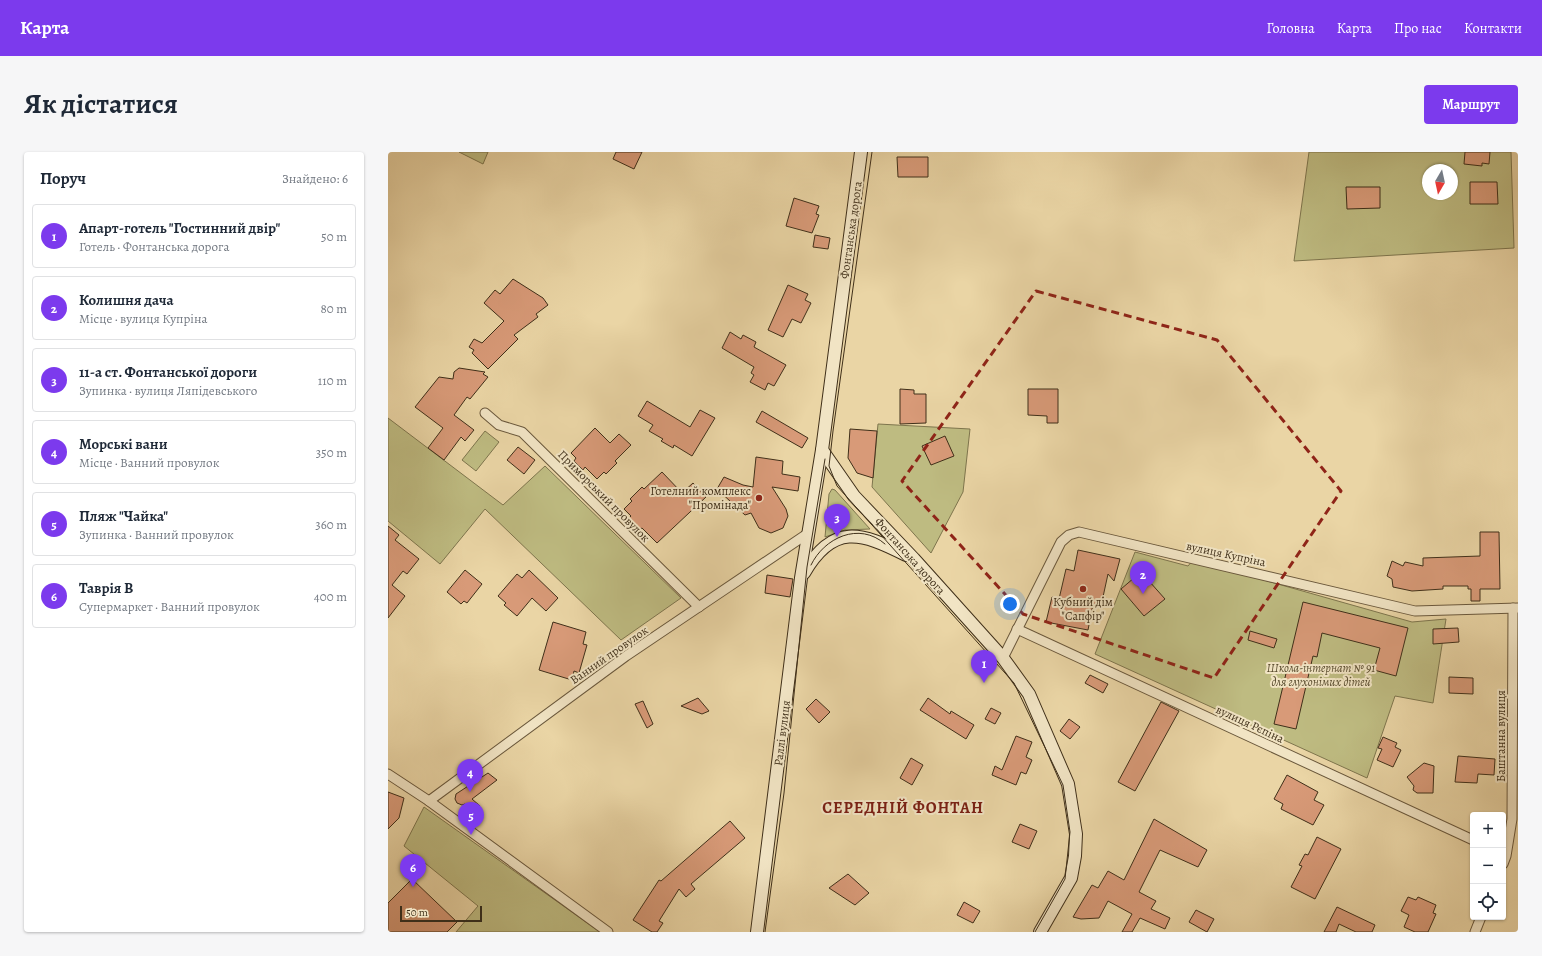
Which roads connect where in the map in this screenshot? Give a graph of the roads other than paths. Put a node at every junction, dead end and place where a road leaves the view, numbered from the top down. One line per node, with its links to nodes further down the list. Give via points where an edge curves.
1 (861, 152): 3 (main road, Фонтанська дорога)
2 (485, 414): 7 (street, Приморський провулок, via 498,425 522,432)
3 (822, 450): 4 (main road, Раллі вулиця); 5 (main road, Фонтанська дорога, via 854,496)
4 (807, 534): 6 (main road, Раллі вулиця); 7 (street, Ванний провулок)
5 (914, 559): 6 (main road, via 862,536 838,539 819,552); 10 (main road, Фонтанська дорога)
6 (801, 578): 18 (main road, Раллі вулиця)
7 (699, 607): 13 (street, Ванний провулок, via 626,656)
8 (1515, 608): 9 (street, вулиця Купріна, via 1414,611 1080,532 1069,534 1061,542); 11 (street, Баштанна вулиця)
9 (1017, 629): 10 (street, вулиця Купріна); 14 (street, вулиця Рєпіна)
10 (1003, 658): 19 (main road, Фонтанська дорога, via 1029,694 1068,784 1074,813 1075,856 1071,878)
11 (1515, 766): 15 (street, Баштанна вулиця, via 1512,819)
12 (389, 776): 13 (street)
13 (429, 801): 17 (street)
14 (1470, 839)
15 (1506, 848)
16 (1480, 920): 20 (street)
17 (608, 932)
18 (757, 932)
19 (1040, 932)
20 (1475, 932)

